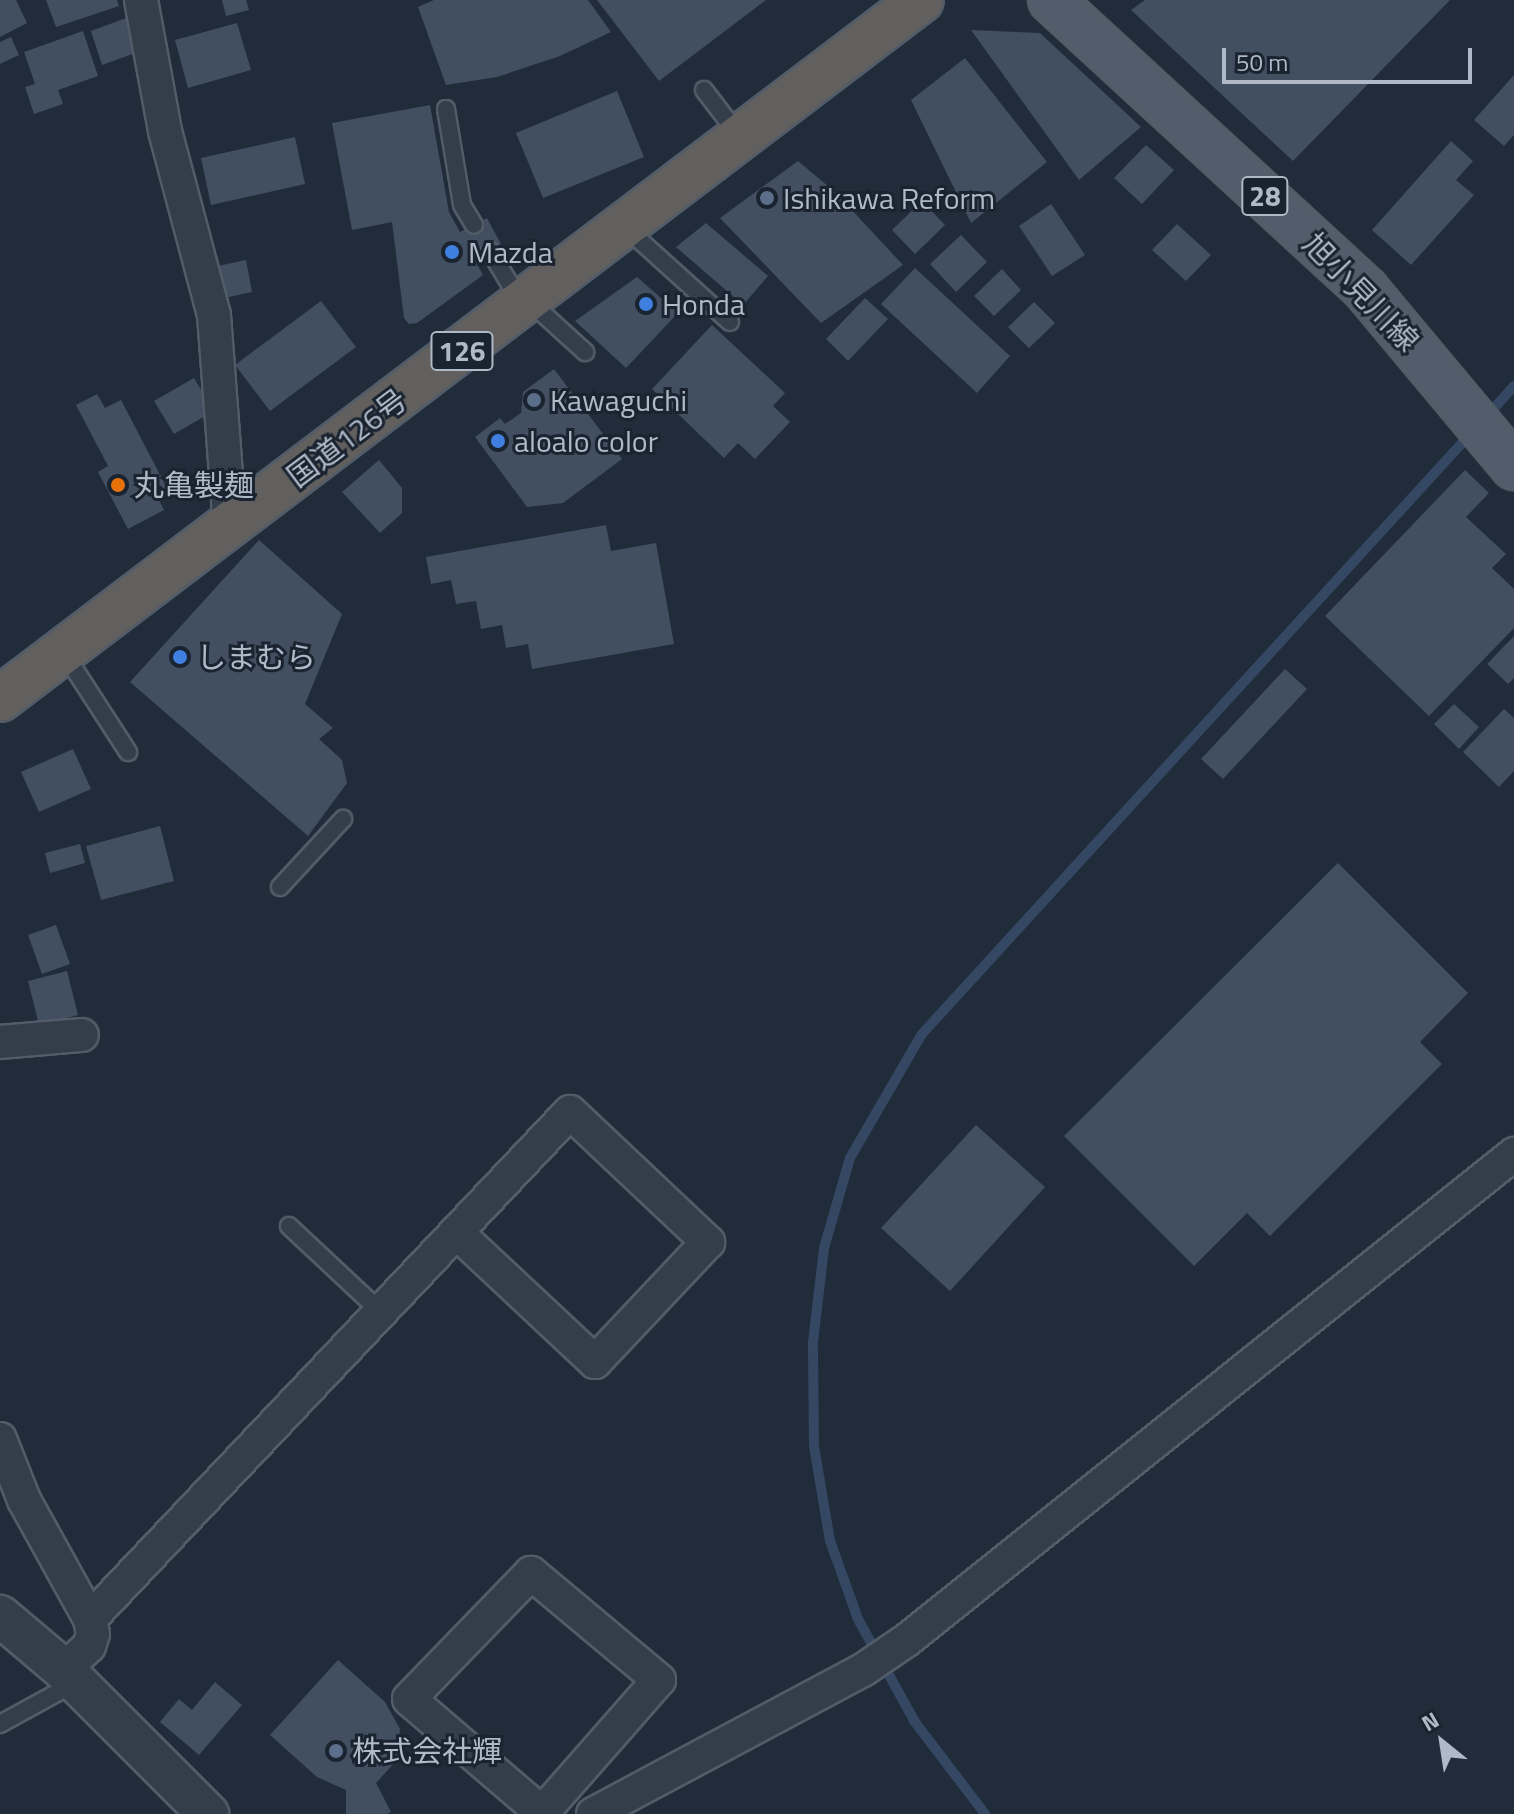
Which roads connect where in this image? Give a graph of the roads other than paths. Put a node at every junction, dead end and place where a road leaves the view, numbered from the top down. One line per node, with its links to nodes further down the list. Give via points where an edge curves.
1 (141, 0): 14 (street, via 165,131 214,315)
2 (921, 0): 6 (highway, 国道126号 / 126)
3 (1051, 0): 13 (main road, 旭小見川線 / 28, via 1366,290)
4 (704, 90): 6 (lane)
5 (446, 109): 7 (lane, via 462,205)
6 (741, 138): 8 (highway, 国道126号 / 126)
7 (474, 225)
8 (625, 227): 10 (highway, 国道126号 / 126); 11 (lane)
9 (490, 251): 10 (lane)
10 (526, 303): 12 (lane); 14 (highway, 国道126号 / 126)
11 (730, 322)
12 (585, 352)
13 (1504, 454)
14 (230, 528): 15 (highway, 国道126号 / 126)
15 (63, 652): 16 (highway, 国道126号 / 126); 17 (lane)
16 (0, 699)
17 (128, 752)
18 (343, 819): 19 (lane)
19 (280, 887)
20 (82, 1035): 21 (street)
21 (0, 1042)
22 (1514, 1154): 33 (street, via 907,1640 863,1670)
23 (289, 1226): 25 (lane)
24 (456, 1232): 24 (street, via 570,1112 708,1242 595,1362); 25 (street)
25 (381, 1312): 27 (street)
26 (0, 1439): 27 (street, via 24,1500)
27 (90, 1619): 29 (street, via 89,1646)
28 (5, 1628): 29 (street)
29 (70, 1676): 30 (lane); 31 (street)
30 (0, 1724)
31 (208, 1814)
32 (542, 1814): 32 (street, via 409,1699 531,1573 659,1680)
33 (593, 1814)

